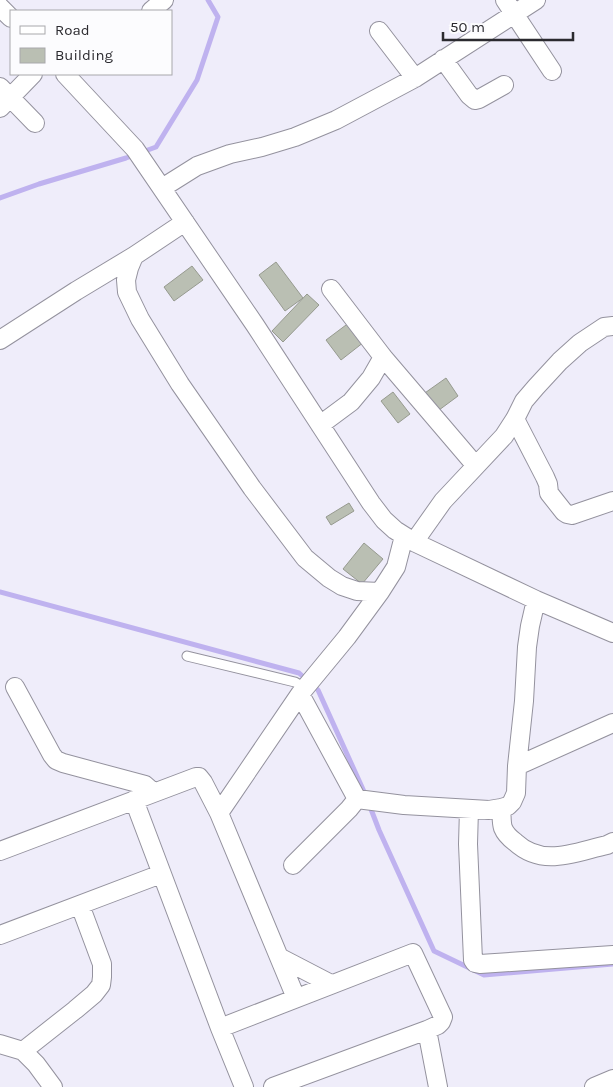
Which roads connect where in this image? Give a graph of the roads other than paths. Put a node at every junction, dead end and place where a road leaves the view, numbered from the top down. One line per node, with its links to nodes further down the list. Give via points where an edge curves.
1 (164, 0): 5 (street)
2 (536, 0): 4 (street)
3 (0, 6): 6 (street)
4 (510, 7): 8 (street); 9 (street)
5 (152, 10)
6 (10, 17)
7 (379, 31): 12 (street)
8 (443, 59): 12 (street); 13 (street, via 475,100)
9 (552, 71)
10 (32, 75): 14 (street)
11 (71, 76): 16 (street, via 135,149)
12 (415, 78): 16 (street, via 336,120 197,166)
13 (504, 85)
14 (3, 98): 15 (street)
15 (35, 123)
16 (162, 188): 17 (street)
17 (185, 222): 18 (street); 24 (street)
18 (134, 256): 21 (street); 28 (street, via 128,268 127,292 140,319 180,384 273,517 305,558 329,578 357,591)
19 (331, 289): 22 (street)
20 (613, 326): 23 (street, via 604,327 573,349 524,402)
21 (0, 340)
22 (383, 357): 24 (street, via 351,402); 25 (street)
23 (514, 419): 25 (street, via 504,436); 26 (street, via 545,477 550,493 564,512 572,515)
24 (320, 425): 27 (street, via 371,503 394,530)
25 (476, 466): 27 (street)
26 (613, 501)
27 (409, 539): 28 (street); 29 (street)
28 (380, 592): 32 (street)
29 (536, 600): 30 (street); 35 (street, via 527,646)
30 (613, 633)
31 (187, 656): 32 (lane)
32 (307, 686): 37 (street); 41 (street)
33 (15, 687): 36 (street, via 56,760 145,785)
34 (613, 723): 35 (street)
35 (517, 766): 39 (street, via 515,798)
36 (153, 792): 38 (street); 41 (street, via 199,777)
37 (363, 799): 40 (street); 44 (street)
38 (134, 800): 43 (street); 45 (street)
39 (501, 808): 40 (street); 42 (street, via 508,835 532,854 552,857)
40 (469, 809): 48 (street, via 474,963)
41 (219, 813): 49 (street)
42 (613, 842)
43 (0, 851)
44 (293, 865)
45 (161, 874): 46 (street); 52 (street)
46 (80, 905): 47 (street); 55 (street, via 102,964 101,985)
47 (0, 935)
48 (613, 954)
49 (279, 957): 50 (street); 51 (street)
50 (331, 984): 51 (street); 53 (street, via 413,952 443,1017 438,1025)
51 (296, 998): 52 (street)
52 (220, 1028): 58 (street)
53 (427, 1030): 59 (street); 60 (street)
54 (0, 1044): 55 (street)
55 (23, 1051): 57 (street)
56 (613, 1079): 61 (street)
57 (53, 1087)
58 (244, 1087)
59 (273, 1087)
60 (438, 1087)
61 (594, 1087)

